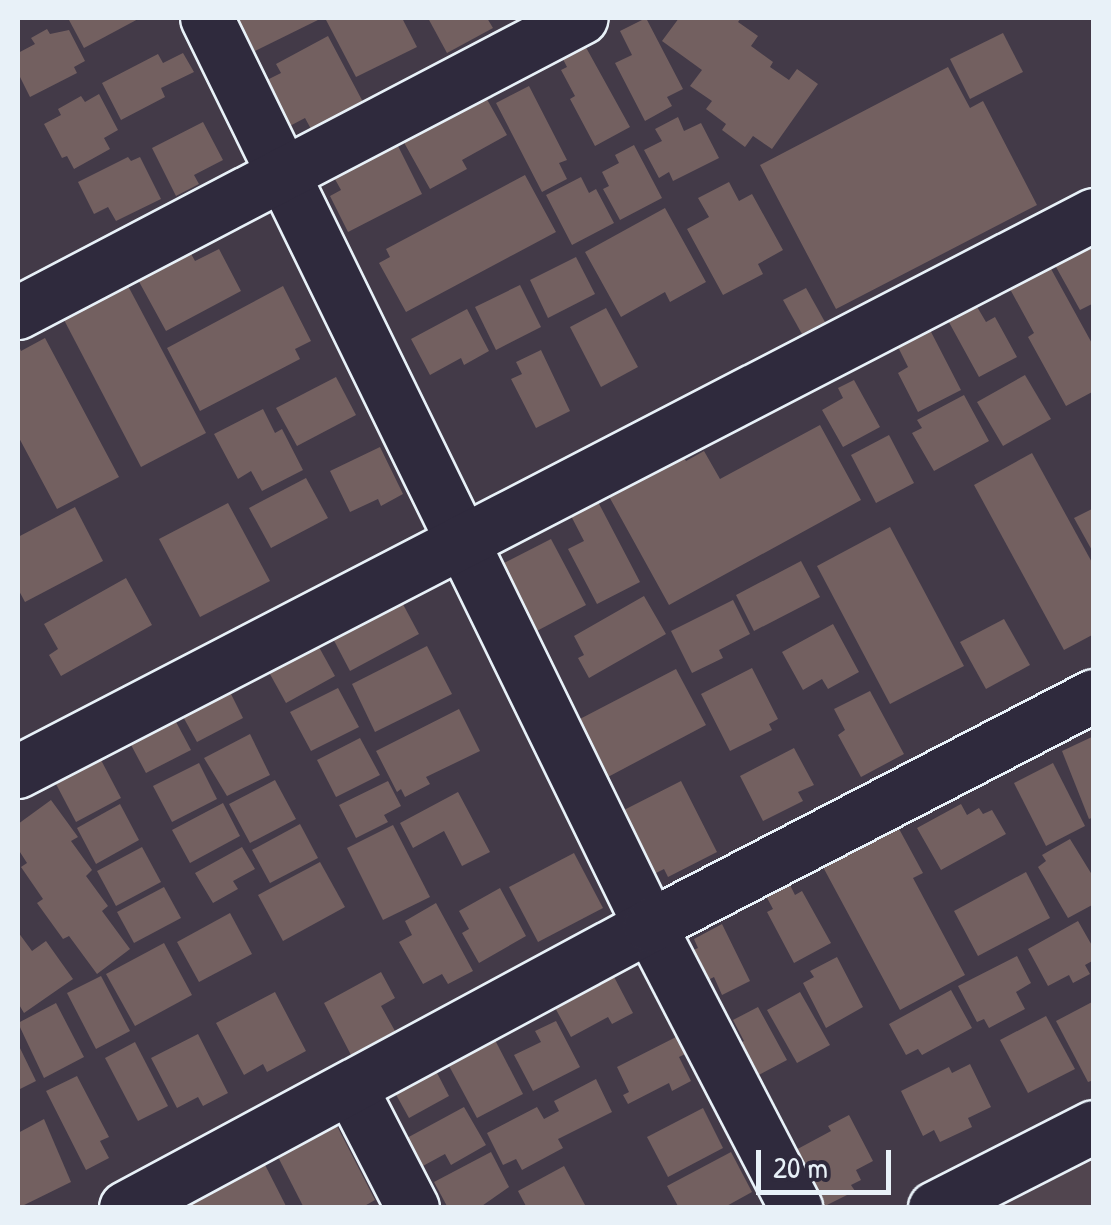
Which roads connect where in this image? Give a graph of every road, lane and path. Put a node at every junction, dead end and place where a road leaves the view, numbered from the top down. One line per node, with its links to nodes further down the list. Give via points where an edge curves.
1 (207, 18): 3 (street)
2 (577, 19): 3 (street)
3 (282, 172): 5 (street); 6 (street)
4 (1094, 216): 6 (street)
5 (18, 314)
6 (462, 539): 8 (street); 9 (street)
7 (1094, 696): 9 (street)
8 (18, 772)
9 (650, 926): 10 (street); 14 (street)
10 (351, 1088): 12 (street); 13 (street)
11 (1094, 1127): 15 (street)
12 (126, 1208)
13 (413, 1208)
14 (796, 1208)
15 (935, 1208)

